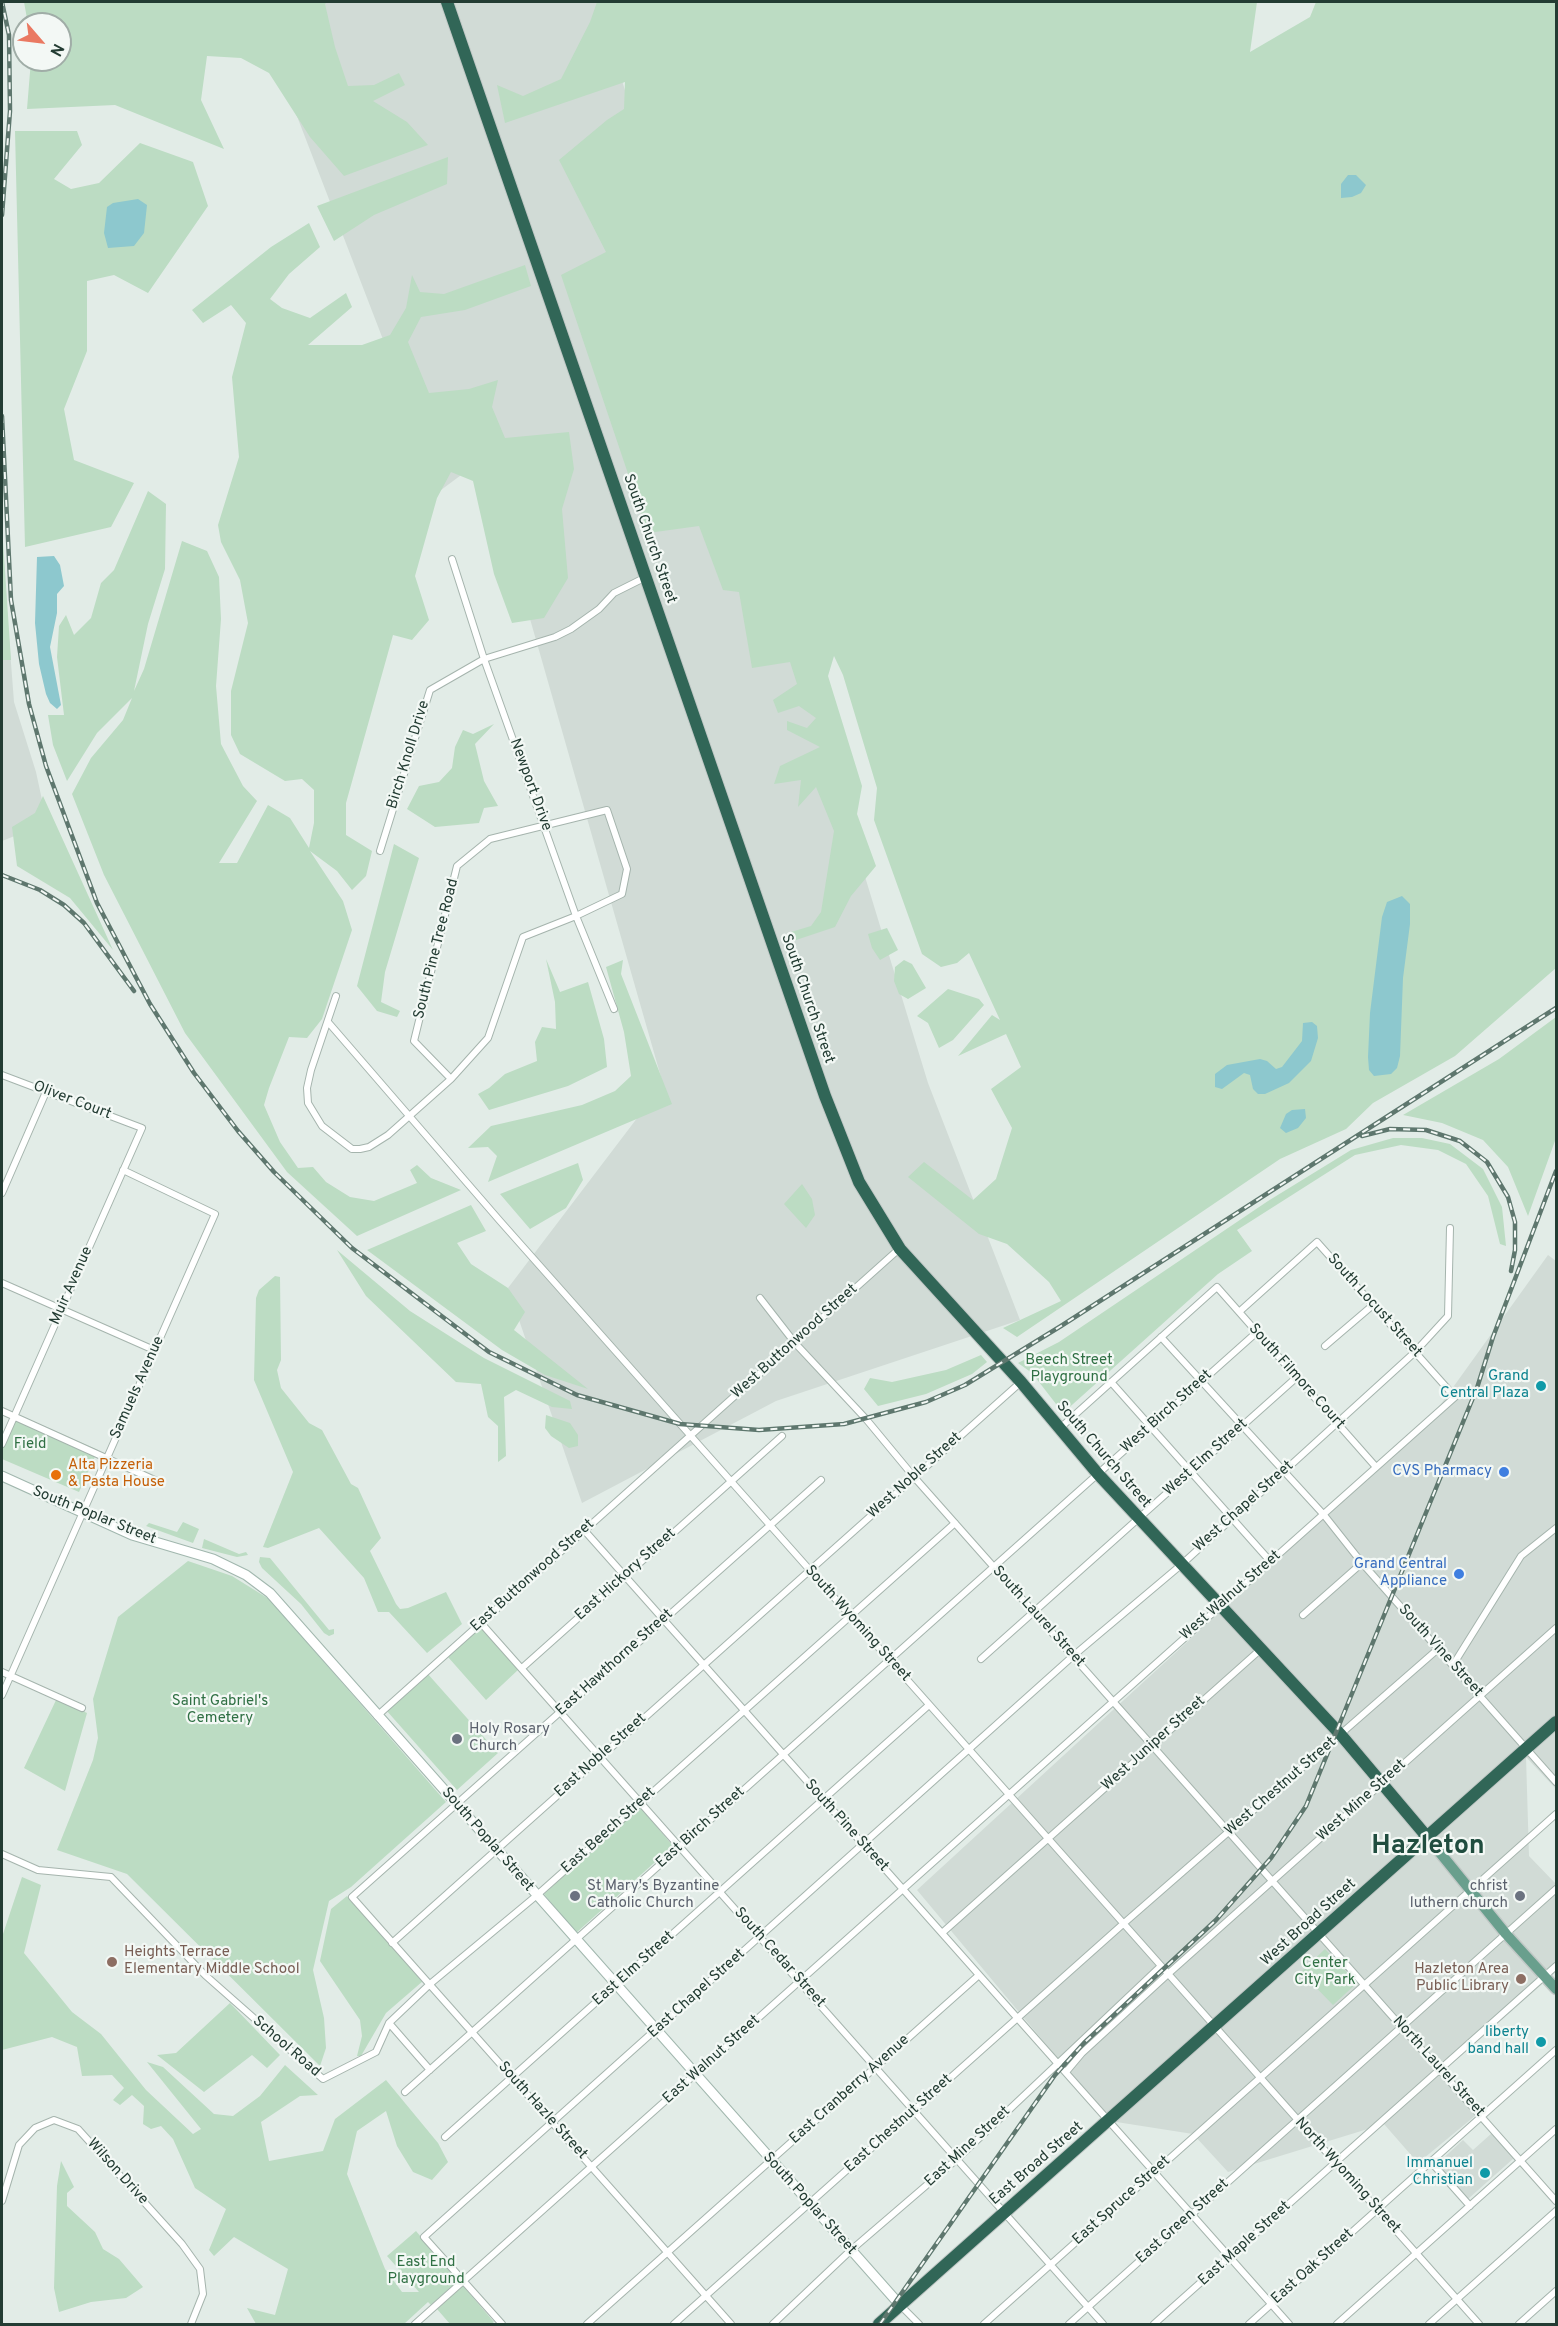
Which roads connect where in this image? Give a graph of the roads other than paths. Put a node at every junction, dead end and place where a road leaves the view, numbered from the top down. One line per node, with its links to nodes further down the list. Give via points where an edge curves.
1 (447, 2): 3 (highway, South Church Street)
2 (452, 560): 4 (street, Newport Drive)
3 (647, 577): 4 (street, Birch Knoll Drive, via 614,593 599,609 555,637); 19 (highway, South Church Street, via 829,1109 860,1184)
4 (484, 659): 5 (street, Newport Drive); 6 (street, Birch Knoll Drive, via 430,690)
5 (544, 825): 7 (street, Newport Drive); 7 (street, via 607,810 627,869 622,894); 12 (street, South Pine Tree Road, via 490,839 457,866 414,1041)
6 (380, 850)
7 (576, 916): 9 (street, Newport Drive); 12 (street, via 523,937 488,1038)
8 (336, 996): 10 (street)
9 (614, 1008)
10 (328, 1022): 14 (street); 14 (street, via 307,1088 308,1103 322,1126 352,1149 360,1149 388,1135)
11 (2, 1075): 13 (street, Oliver Court)
12 (451, 1079): 14 (street)
13 (46, 1092): 15 (street, Oliver Court); 17 (street)
14 (410, 1114): 42 (street, South Wyoming Street)
15 (142, 1128): 16 (street, Muir Avenue)
16 (123, 1170): 23 (street, Muir Avenue); 29 (street, Samuels Avenue, via 215,1214)
17 (2, 1193)
18 (1450, 1228): 30 (street, West Chapel Street, via 1448,1316)
19 (900, 1249): 27 (street, West Buttonwood Street); 32 (highway, South Church Street)
20 (2, 1282): 23 (street)
21 (760, 1298): 27 (street, South Laurel Street)
22 (1373, 1305): 24 (street, South Locust Street, via 1317,1242); 28 (street); 30 (street, South Locust Street)
23 (61, 1309): 29 (street); 37 (street, Muir Avenue)
24 (1239, 1312): 25 (street, South Filmore Court); 26 (street, South Filmore Court, via 1217,1287)
25 (1257, 1332): 31 (street, South Filmore Court); 34 (street, West Birch Street)
26 (1161, 1337): 33 (street); 34 (street, South Vine Street)
27 (795, 1343): 42 (street, West Buttonwood Street); 51 (street, South Laurel Street)
28 (1325, 1346)
29 (154, 1350): 45 (street, Samuels Avenue)
30 (1414, 1352): 35 (street, South Locust Street); 38 (street, West Chapel Street)
31 (1297, 1377): 38 (street, South Filmore Court); 40 (street, West Elm Street)
32 (1021, 1382): 41 (highway, South Church Street); 51 (street, West Noble Street)
33 (1111, 1382): 39 (street); 41 (street)
34 (1201, 1382): 39 (street, West Birch Street); 40 (street, South Vine Street)
35 (1455, 1397): 46 (street, West Walnut Street)
36 (2, 1411): 37 (street)
37 (14, 1416): 44 (street, Muir Avenue); 45 (street)
38 (1338, 1423): 46 (street, South Filmore Court); 47 (street, West Chapel Street)
39 (1151, 1427): 48 (street); 49 (street, West Birch Street)
40 (1241, 1427): 47 (street, South Vine Street); 48 (street, West Elm Street)
41 (1059, 1429): 49 (highway, South Church Street)
42 (690, 1436): 54 (street, South Wyoming Street); 62 (street, East Buttonwood Street)
43 (782, 1436): 54 (street, East Hickory Street)
44 (2, 1444)
45 (107, 1458): 53 (street); 55 (street, Samuels Avenue)
46 (1376, 1467): 56 (street, West Walnut Street)
47 (1283, 1471): 56 (street, South Vine Street); 57 (street, West Chapel Street)
48 (1191, 1472): 57 (street); 58 (street, West Elm Street)
49 (1098, 1474): 58 (highway, South Church Street); 66 (street, West Birch Street)
50 (2, 1476): 55 (main road, South Poplar Street)
51 (914, 1477): 59 (street, South Laurel Street); 67 (street, West Noble Street)
52 (821, 1480): 60 (street, East Hawthorne Street)
53 (159, 1482)
54 (731, 1482): 60 (street, South Wyoming Street); 68 (street, East Hickory Street)
55 (82, 1512): 85 (street, Samuels Avenue); 93 (main road, South Poplar Street, via 132,1534 213,1559 246,1575 270,1593)
56 (1324, 1515): 63 (street, West Walnut Street); 64 (street, South Vine Street)
57 (1231, 1518): 63 (street); 65 (street, West Chapel Street)
58 (1138, 1519): 65 (highway, South Church Street); 70 (street, West Elm Street)
59 (954, 1523): 66 (street, South Laurel Street); 72 (street, East Beech Street)
60 (770, 1525): 67 (street, South Wyoming Street); 73 (street, East Hawthorne Street)
61 (1557, 1528): 82 (street, via 1521,1556)
62 (584, 1530): 68 (street, South Pine Street); 74 (street, East Buttonwood Street)
63 (1270, 1561): 69 (street, West Walnut Street)
64 (1362, 1563): 71 (street); 77 (street, South Vine Street)
65 (1181, 1565): 69 (highway, South Church Street); 78 (street, West Chapel Street)
66 (994, 1567): 70 (street, South Laurel Street); 80 (street, West Birch Street)
67 (810, 1570): 72 (street, South Wyoming Street); 81 (street, East Noble Street)
68 (625, 1576): 73 (street, South Pine Street); 83 (street, East Hickory Street)
69 (1221, 1606): 76 (highway, South Church Street); 88 (street, West Walnut Street)
70 (1034, 1612): 78 (street, South Laurel Street); 79 (street, West Elm Street)
71 (1303, 1615)
72 (850, 1616): 80 (street, South Wyoming Street); 91 (street, East Beech Street)
73 (663, 1620): 81 (street, South Pine Street); 92 (street, East Hawthorne Street)
74 (481, 1623): 83 (street, South Cedar Street); 93 (street, East Buttonwood Street)
75 (1557, 1628): 87 (street, West Mine Street)
76 (1261, 1649): 95 (highway, South Church Street); 96 (street, West Juniper Street)
77 (1438, 1649): 82 (street, South Vine Street); 95 (street, West Chestnut Street)
78 (1073, 1656): 88 (street, South Laurel Street); 98 (street, West Chapel Street)
79 (981, 1659)
80 (889, 1660): 89 (street, South Wyoming Street); 99 (street, East Birch Street)
81 (704, 1665): 91 (street, South Pine Street); 100 (street, East Noble Street)
82 (1453, 1665): 87 (street, South Vine Street)
83 (522, 1668): 92 (street, South Cedar Street)
84 (2, 1672): 85 (street)
85 (10, 1676): 86 (street, Samuels Avenue); 90 (street)
86 (2, 1695)
87 (1480, 1696): 97 (street, South Vine Street); 102 (street, West Mine Street)
88 (1113, 1701): 96 (street, South Laurel Street); 103 (street, West Walnut Street)
89 (929, 1705): 98 (street, South Wyoming Street); 104 (street, East Elm Street)
90 (82, 1708)
91 (744, 1710): 99 (street, South Pine Street); 105 (street, East Beech Street)
92 (560, 1712): 100 (street, South Cedar Street); 106 (street, East Hawthorne Street)
93 (377, 1716): 106 (main road, South Poplar Street)
94 (1557, 1722): 97 (highway, West Broad Street)
95 (1341, 1735): 102 (highway, South Church Street); 108 (street, West Chestnut Street)
96 (1152, 1746): 108 (street, South Laurel Street); 110 (street, West Juniper Street)
97 (1527, 1749): 101 (street, South Vine Street); 109 (highway, West Broad Street)
98 (970, 1751): 103 (street, South Wyoming Street); 111 (street, East Chapel Street)
99 (783, 1755): 104 (street, South Pine Street); 112 (street, East Birch Street)
100 (600, 1757): 105 (street, South Cedar Street); 113 (street, East Noble Street)
101 (1557, 1782)
102 (1381, 1784): 109 (highway, South Church Street); 115 (street, West Mine Street)
103 (1009, 1795): 110 (street, South Wyoming Street); 116 (street, East Walnut Street)
104 (823, 1800): 111 (street, South Pine Street); 119 (street, East Elm Street)
105 (641, 1802): 112 (street, South Cedar Street); 120 (street, East Beech Street)
106 (456, 1805): 113 (main road, South Poplar Street); 121 (street, East Hawthorne Street)
107 (1557, 1814): 118 (street, East Spruce Street)
108 (1229, 1832): 115 (street, South Laurel Street); 122 (street, West Chestnut Street)
109 (1428, 1838): 118 (main road); 124 (highway, West Broad Street)
110 (1048, 1839): 122 (street, South Wyoming Street); 123 (street, West Juniper Street)
111 (864, 1845): 116 (street, South Pine Street); 126 (street, East Chapel Street)
112 (680, 1847): 119 (street, South Cedar Street); 127 (street, East Birch Street)
113 (496, 1850): 120 (main road, South Poplar Street); 128 (street, East Noble Street)
114 (2, 1854): 146 (street, School Road, via 38,1870 111,1877 205,1975 323,2079)
115 (1273, 1881): 124 (street, South Laurel Street); 131 (street, West Mine Street)
116 (903, 1889): 123 (street, South Pine Street); 134 (street, East Walnut Street)
117 (1557, 1889): 125 (street, East Green Street)
118 (1470, 1891): 125 (main road); 137 (street, East Spruce Street)
119 (720, 1892): 126 (street, South Cedar Street); 136 (street, East Elm Street)
120 (536, 1896): 127 (main road, South Poplar Street); 135 (street, East Beech Street)
121 (352, 1897): 128 (street, South Hazle Street)
122 (1124, 1924): 129 (street, South Wyoming Street); 139 (street, East Chestnut Street)
123 (942, 1934): 132 (street, South Pine Street)
124 (1320, 1934): 137 (street, North Laurel Street); 141 (highway, West Broad Street)
125 (1506, 1935): 133 (main road); 142 (street, East Green Street)
126 (760, 1937): 134 (street, South Cedar Street); 143 (street, East Chapel Street)
127 (575, 1940): 136 (main road, South Poplar Street); 144 (street, East Birch Street)
128 (392, 1942): 135 (street, South Hazle Street)
129 (1161, 1966): 131 (street, South Wyoming Street); 147 (street, East Mine Street)
130 (1557, 1966): 133 (street, East Maple Street)
131 (1168, 1974): 141 (street, South Wyoming Street); 151 (street)
132 (979, 1975): 139 (street, South Pine Street); 148 (street, East Cranberry Avenue)
133 (1545, 1976): 138 (main road); 150 (street, East Maple Street)
134 (800, 1981): 148 (street, South Cedar Street); 152 (street, East Walnut Street)
135 (430, 1984): 140 (street, East Beech Street); 144 (street, South Hazle Street)
136 (615, 1985): 143 (main road, South Poplar Street); 153 (street, East Elm Street)
137 (1365, 1985): 142 (street, North Laurel Street); 154 (street, East Spruce Street)
138 (1557, 1989)
139 (1017, 2019): 147 (street, South Pine Street); 156 (street, East Chestnut Street)
140 (389, 2023): 146 (street, East Beech Street); 149 (street)
141 (1215, 2027): 154 (street, North Wyoming Street); 159 (highway, East Broad Street)
142 (1402, 2027): 150 (street, North Laurel Street); 158 (street, East Green Street)
143 (656, 2031): 152 (main road, South Poplar Street); 160 (street, East Chapel Street)
144 (472, 2032): 149 (street, East Birch Street); 153 (street, South Hazle Street)
145 (1557, 2050): 157 (street, East Oak Street)
146 (376, 2052)
147 (1057, 2062): 151 (street, South Pine Street); 163 (street, East Mine Street)
148 (876, 2067): 156 (street, South Cedar Street); 164 (street, East Cranberry Avenue)
149 (430, 2070): 155 (street, East Birch Street)
150 (1440, 2070): 157 (street, North Laurel Street); 167 (street, East Maple Street)
151 (1066, 2072): 159 (street, South Pine Street)
152 (694, 2075): 164 (main road, South Poplar Street); 168 (street, East Walnut Street)
153 (512, 2077): 160 (street, South Hazle Street); 162 (street, East Elm Street)
154 (1260, 2078): 158 (street, North Wyoming Street); 169 (street, East Spruce Street)
155 (405, 2092)
156 (914, 2110): 163 (street, South Cedar Street); 172 (street, East Chestnut Street)
157 (1482, 2117): 165 (street, North Laurel Street); 166 (street, East Oak Street)
158 (1298, 2120): 167 (street, North Wyoming Street); 177 (street, East Green Street)
159 (1110, 2121): 169 (street, South Pine Street); 175 (highway, East Broad Street)
160 (552, 2123): 168 (street, South Hazle Street); 183 (street, East Chapel Street, via 424,2237)
161 (1557, 2129): 165 (street)
162 (445, 2137)
163 (957, 2159): 175 (street, South Cedar Street); 178 (street, East Mine Street)
164 (770, 2161): 172 (main road, South Poplar Street); 179 (street, East Cranberry Avenue)
165 (1521, 2161): 171 (street, North Laurel Street); 173 (street)
166 (1431, 2162): 173 (street); 174 (street, East Oak Street)
167 (1336, 2163): 174 (street, North Wyoming Street); 181 (street, East Maple Street)
168 (592, 2167): 179 (street, South Hazle Street); 183 (street, East Walnut Street)
169 (1154, 2173): 177 (street, South Pine Street); 182 (street, East Spruce Street)
170 (2, 2201): 190 (street, Wilson Drive, via 19,2145 35,2128 54,2120 78,2129 200,2269 203,2294)
171 (1557, 2201)
172 (809, 2205): 178 (main road, South Poplar Street); 185 (street, East Chestnut Street)
173 (1470, 2206): 180 (street)
174 (1378, 2210): 180 (street, North Wyoming Street); 188 (street, East Oak Street)
175 (1005, 2211): 182 (street, South Cedar Street); 187 (highway, East Broad Street)
176 (1557, 2211): 186 (street)
177 (1192, 2215): 181 (street, South Pine Street); 189 (street, East Green Street)
178 (850, 2251): 187 (main road, South Poplar Street); 196 (street, East Mine Street)
179 (668, 2253): 185 (street, South Hazle Street); 193 (street, East Cranberry Avenue)
180 (1416, 2254): 186 (street, North Wyoming Street); 205 (street)
181 (1230, 2258): 188 (street, South Pine Street); 202 (street, East Maple Street)
182 (1050, 2265): 189 (street, South Cedar Street); 199 (street, East Spruce Street)
183 (463, 2281): 191 (street, East Walnut Street); 192 (street)
184 (1557, 2291): 208 (street)
185 (706, 2296): 194 (street, East Chestnut Street); 195 (street, South Hazle Street)
186 (1457, 2300): 206 (street); 207 (street, North Wyoming Street)
187 (900, 2305): 197 (highway, East Broad Street); 198 (street)
188 (1271, 2305): 203 (street, East Oak Street); 204 (street, South Pine Street)
189 (1088, 2307): 200 (street, East Green Street); 201 (street, South Cedar Street)
190 (191, 2325)
191 (415, 2325)
192 (502, 2325)
193 (587, 2325)
194 (674, 2325)
195 (732, 2325)
196 (773, 2325)
197 (879, 2325)
198 (919, 2325)
199 (984, 2325)
200 (1069, 2325)
201 (1103, 2325)
202 (1155, 2325)
203 (1249, 2325)
204 (1289, 2325)
205 (1337, 2325)
206 (1429, 2325)
207 (1479, 2325)
208 (1519, 2325)

